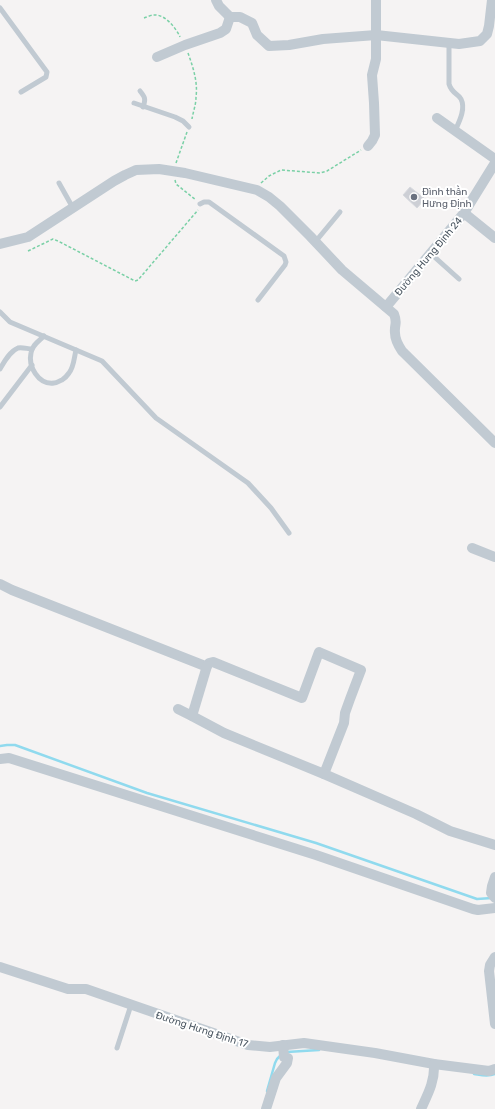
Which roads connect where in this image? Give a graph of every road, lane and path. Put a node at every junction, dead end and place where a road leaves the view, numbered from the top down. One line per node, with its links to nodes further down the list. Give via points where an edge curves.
1 (216, 0): 5 (street)
2 (376, 0): 6 (street)
3 (492, 0): 7 (street, via 487,34 480,41)
4 (0, 8): 10 (lane, via 47,72 46,77)
5 (230, 17): 6 (street, via 240,17 252,23 257,35 269,46 323,38); 8 (street, via 226,29 220,33)
6 (376, 35): 7 (street); 16 (street, via 376,59 372,75 375,135)
7 (449, 43): 15 (lane, via 449,84 451,90 461,99 462,106)
8 (157, 57)
9 (140, 91): 12 (lane, via 146,101)
10 (21, 92)
11 (134, 103): 12 (lane)
12 (143, 107): 14 (lane, via 175,117)
13 (437, 118): 15 (street)
14 (189, 127)
15 (456, 131): 17 (street)
16 (368, 146): 20 (path, via 320,173 281,170 269,176)
17 (495, 159)
18 (495, 163): 24 (street, Đường Hưng Định 24)
19 (59, 183): 22 (lane)
20 (254, 190): 22 (street, via 186,173 159,169 136,170); 26 (street, via 280,206)
21 (200, 204): 30 (lane, via 209,202 284,256 285,265)
22 (73, 208): 27 (street, via 28,237)
23 (340, 212): 26 (lane)
24 (464, 213): 25 (street); 28 (street, Đường Hưng Định 24)
25 (495, 238)
26 (316, 242): 31 (street, via 342,270)
27 (0, 244)
28 (430, 254): 29 (lane); 31 (street, Đường Hưng Định 24)
29 (459, 279)
30 (258, 300)
31 (386, 307): 39 (street, via 397,321 394,332 396,342 402,351)
32 (0, 312): 33 (lane, via 10,322)
33 (44, 336): 34 (lane); 35 (lane)
34 (32, 349): 36 (lane); 37 (lane, via 19,348 12,352)
35 (76, 350): 36 (lane, via 68,375 55,384 44,381 34,372); 40 (lane, via 102,361 156,418 248,483)
36 (32, 365): 38 (lane)
37 (0, 369)
38 (0, 407)
39 (495, 443)
40 (289, 533)
41 (472, 548): 42 (street)
42 (495, 557)
43 (0, 584): 44 (street)
44 (207, 666): 46 (street); 48 (street, via 213,662 302,698 319,652 361,670)
45 (178, 709): 46 (street)
46 (192, 716): 48 (street, via 236,738)
47 (0, 759): 52 (street, via 9,758 316,855 473,909)
48 (324, 774): 49 (street, via 450,831)
49 (495, 845)
50 (495, 877): 51 (street, via 491,893)
51 (495, 898)
52 (495, 908)
53 (495, 957): 56 (street, via 489,971)
54 (0, 967): 55 (street, Đường Hưng Định 17, via 68,989 86,989)
55 (131, 1005): 57 (street, Đường Hưng Định 17, via 248,1045); 58 (lane)
56 (495, 1024)
57 (283, 1045): 59 (street, Đường Hưng Định 17, via 304,1043); 61 (street, via 287,1063 276,1078)
58 (117, 1048)
59 (434, 1064): 60 (street, Đường Hưng Định 17, via 489,1071); 62 (street, via 434,1079)
60 (495, 1068)
61 (266, 1109)
62 (421, 1109)

